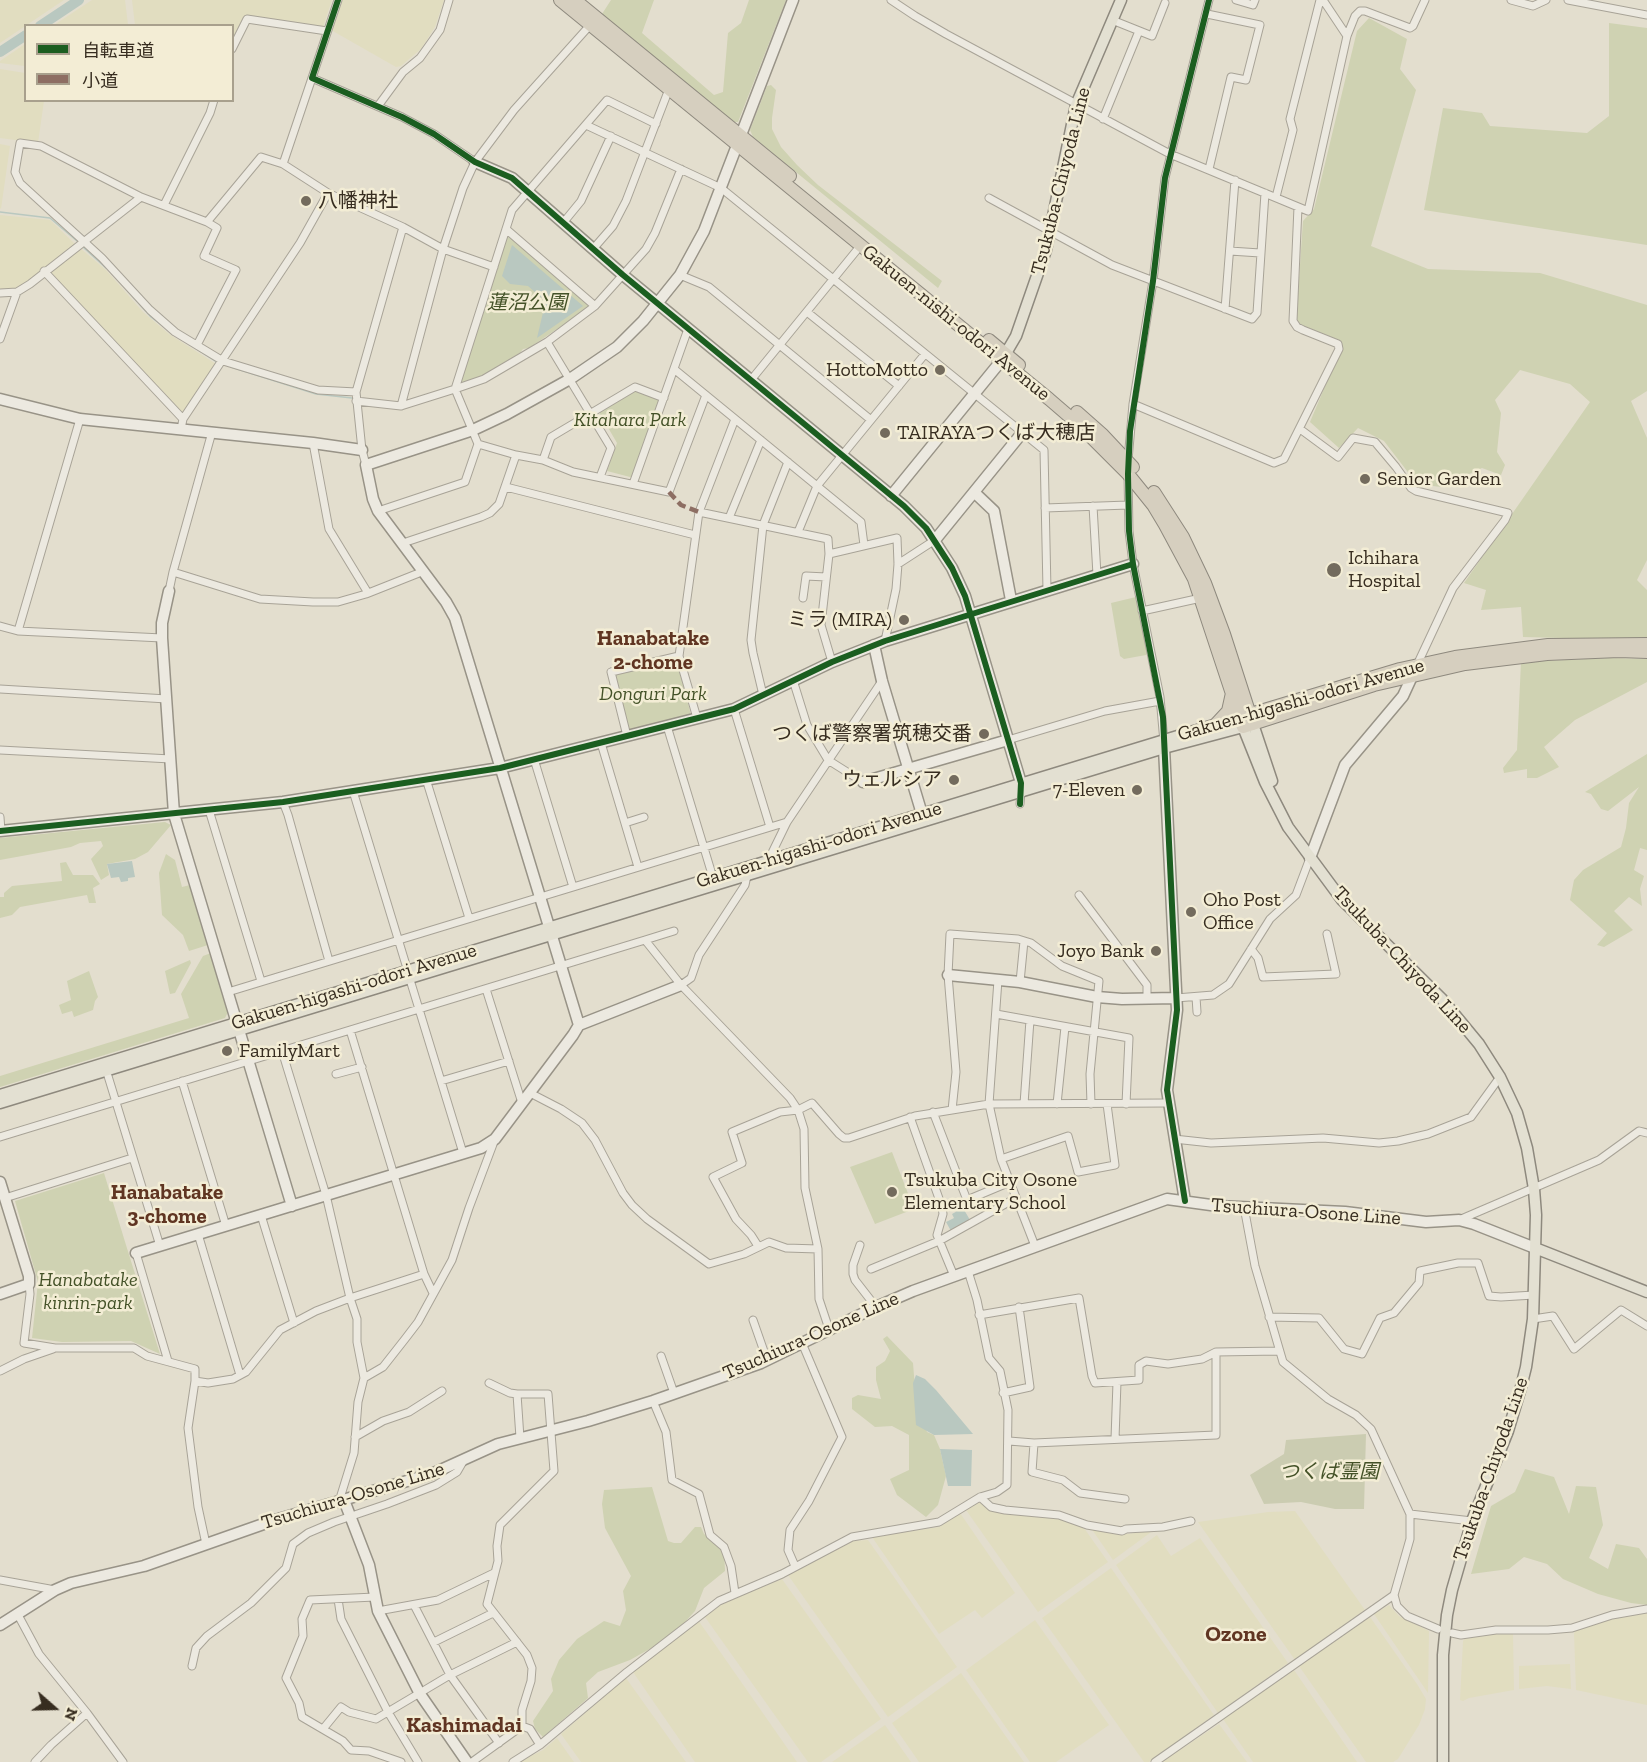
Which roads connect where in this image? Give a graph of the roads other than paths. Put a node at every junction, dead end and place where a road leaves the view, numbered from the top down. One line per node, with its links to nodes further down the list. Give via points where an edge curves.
1 (338, 0): 21 (street)
2 (449, 0): 29 (street, via 440,30)
3 (560, 0): 20 (highway, Gakuen-nishi-odori Avenue)
4 (575, 0): 20 (highway, Gakuen-nishi-odori Avenue)
5 (793, 0): 34 (street)
6 (891, 0): 28 (street)
7 (1121, 0): 19 (main road, Tsukuba-Chiyoda Line)
8 (1209, 0): 17 (street)
9 (1236, 0): 10 (street, via 1253,5)
10 (1255, 0)
11 (1322, 0): 23 (street); 47 (street, via 1290,119 1293,130)
12 (1425, 0): 23 (street, via 1410,28 1365,10 1355,16)
13 (1511, 0): 14 (street, via 1533,6)
14 (1546, 0)
15 (1568, 0): 18 (street)
16 (1165, 3): 22 (street, via 1152,36)
17 (1207, 14): 36 (street); 40 (street, via 1260,25 1246,80 1231,77)
18 (1647, 15)
19 (1112, 20): 22 (street); 28 (main road, Tsukuba-Chiyoda Line)
20 (594, 21): 26 (highway, Gakuen-nishi-odori Avenue); 34 (highway, Gakuen-nishi-odori Avenue); 37 (street, via 514,110)
21 (327, 31): 24 (street, via 247,19); 25 (street)
22 (1139, 31): 30 (street)
23 (1347, 36): 50 (street, via 1308,211)
24 (234, 45)
25 (312, 78): 29 (street); 38 (street)
26 (669, 89): 31 (street); 34 (highway, Gakuen-nishi-odori Avenue)
27 (213, 102): 49 (street)
28 (1076, 105): 30 (street); 55 (main road, Tsukuba-Chiyoda Line)
29 (378, 106): 37 (street, via 434,134)
30 (1103, 119): 36 (street)
31 (656, 124): 32 (street, via 606,100); 35 (street)
32 (586, 125): 33 (street); 43 (street)
33 (611, 136): 35 (street); 52 (street, via 581,201)
34 (739, 140): 42 (street); 57 (highway, Gakuen-nishi-odori Avenue); 80 (highway, Gakuen-nishi-odori Avenue)
35 (645, 152): 39 (street); 59 (street, via 613,226)
36 (1170, 154): 40 (street); 67 (street)
37 (475, 162): 43 (street, via 503,172); 58 (street)
38 (283, 164): 44 (street); 51 (street, via 261,157)
39 (681, 169): 42 (street); 64 (street, via 655,233)
40 (1209, 169): 41 (street)
41 (1234, 180): 45 (street); 60 (street)
42 (721, 188): 65 (street); 66 (street)
43 (527, 191): 52 (street); 54 (street, via 512,210)
44 (328, 193): 53 (street); 81 (street)
45 (1265, 193): 47 (street); 61 (street)
46 (141, 197): 49 (street); 56 (street); 56 (street, via 41,146 20,143 15,172 20,183)
47 (1276, 197): 50 (street)
48 (989, 198): 55 (street)
49 (164, 205): 51 (street)
50 (1298, 207): 100 (street, via 1293,321 1303,330 1338,344 1339,349)
51 (207, 222): 77 (street, via 217,228 204,256 236,270)
52 (563, 223): 59 (street)
53 (403, 227): 58 (street); 87 (street)
54 (506, 229): 62 (street); 71 (street)
55 (1051, 232): 67 (street, via 1112,265); 80 (main road, Tsukuba-Chiyoda Line, via 1032,294)
56 (82, 241): 63 (street); 77 (street, via 160,320)
57 (861, 245): 66 (street); 80 (highway, Gakuen-nishi-odori Avenue)
58 (443, 249): 62 (street); 94 (street)
59 (593, 249): 64 (street)
60 (1230, 251): 61 (street); 72 (street)
61 (1260, 253): 72 (street, via 1257,314 1252,319)
62 (494, 267): 86 (street)
63 (44, 271): 68 (street); 99 (street)
64 (623, 275): 70 (street); 71 (street)
65 (680, 275): 70 (street); 78 (street, via 709,287)
66 (833, 279): 73 (street); 79 (street)
67 (1152, 280): 72 (street); 93 (street)
68 (17, 292): 69 (street); 75 (street)
69 (0, 293)
70 (657, 304): 74 (street); 83 (street, via 617,346)
71 (595, 306): 76 (street)
72 (1225, 309)
73 (807, 312): 78 (street); 85 (street)
74 (688, 329): 82 (street); 84 (street)
75 (0, 339)
76 (547, 342): 83 (street); 86 (street, via 484,379)
77 (196, 345): 81 (street)
78 (780, 345): 84 (street); 98 (street)
79 (925, 354): 85 (street); 88 (street)
80 (1004, 357): 88 (street); 113 (highway, Gakuen-nishi-odori Avenue)
81 (223, 361): 87 (street, via 318,390); 99 (street)
82 (674, 369): 89 (street); 90 (street)
83 (570, 379): 95 (street); 101 (street)
84 (751, 380): 109 (street)
85 (899, 386): 98 (street)
86 (456, 389): 94 (street); 101 (street)
87 (356, 393): 92 (street)
88 (974, 394): 103 (street); 119 (street)
89 (706, 395): 96 (street); 115 (street, via 669,492)
90 (664, 398): 95 (street, via 635,387); 115 (street)
91 (0, 399): 97 (street)
92 (356, 401): 94 (street); 107 (street)
93 (1133, 404): 100 (street, via 1274,463 1284,459); 113 (street)
94 (401, 406)
95 (591, 414): 110 (street, via 551,436); 114 (street, via 610,448)
96 (735, 419): 104 (street); 124 (street)
97 (80, 420): 99 (street); 148 (street)
98 (871, 420): 109 (street)
99 (182, 424): 102 (street)
100 (1300, 429): 156 (street, via 1338,457 1353,438 1375,442 1416,491 1508,513 1453,588)
101 (473, 430): 106 (street); 112 (street)
102 (212, 432): 105 (street); 136 (street)
103 (1022, 433): 118 (street); 122 (street, via 1044,450)
104 (761, 440): 111 (street); 125 (street)
105 (313, 443): 107 (street); 141 (street, via 329,529)
106 (478, 444): 108 (street); 123 (street, via 465,482)
107 (362, 450): 112 (street)
108 (516, 455): 110 (street); 117 (street)
109 (842, 455): 116 (street); 119 (street)
110 (543, 460): 114 (street)
111 (788, 462): 116 (street); 126 (street)
112 (366, 465): 123 (street)
113 (1128, 468): 120 (street); 143 (highway, Gakuen-nishi-odori Avenue, via 1180,549); 160 (highway, Gakuen-nishi-odori Avenue, via 1170,516 1194,559 1224,634)
114 (600, 477): 115 (street)
115 (633, 484)
116 (817, 486): 127 (street); 131 (street, via 861,522)
117 (506, 487): 128 (street); 130 (street, via 499,504 481,518)
118 (974, 492): 129 (street); 144 (street, via 994,511)
119 (891, 496): 129 (street)
120 (1128, 505): 121 (street); 134 (street)
121 (1093, 506): 122 (street); 137 (street)
122 (1045, 508): 139 (street)
123 (378, 511): 130 (street)
124 (699, 512): 125 (street); 128 (street)
125 (729, 518): 126 (street)
126 (763, 525): 127 (street); 161 (street, via 751,640)
127 (798, 532): 132 (street, via 828,539)
128 (695, 535): 154 (street)
129 (935, 540): 133 (street); 146 (street, via 959,582)
130 (403, 543): 135 (street)
131 (864, 544): 132 (street); 133 (street, via 897,537)
132 (829, 554): 138 (street)
133 (898, 564): 150 (street)
134 (1133, 564): 137 (street); 145 (street)
135 (424, 571): 141 (street); 178 (street, via 455,618)
136 (173, 572): 140 (street); 141 (street, via 260,599 338,602)
137 (1097, 575): 139 (street)
138 (826, 577): 142 (street, via 806,576); 155 (street, via 821,625)
139 (1047, 590): 144 (street)
140 (169, 591): 149 (street)
141 (368, 593)
142 (802, 598)
143 (1202, 598): 145 (street); 160 (highway, Gakuen-nishi-odori Avenue)
144 (1011, 600): 146 (street)
145 (1142, 611): 163 (street)
146 (970, 613): 150 (street); 171 (street)
147 (0, 626): 148 (street)
148 (18, 631): 149 (street)
149 (162, 638): 162 (street)
150 (885, 641): 152 (street)
151 (1647, 644): 156 (highway, Gakuen-higashi-odori Avenue, via 1548,645 1480,653)
152 (874, 645): 155 (street); 158 (street)
153 (1647, 652): 156 (highway, Gakuen-higashi-odori Avenue, via 1520,657)
154 (679, 656): 166 (street); 170 (street, via 611,672)
155 (832, 662): 157 (street)
156 (1415, 670): 164 (highway, Gakuen-higashi-odori Avenue); 167 (highway, Gakuen-higashi-odori Avenue); 196 (street, via 1394,708 1345,765)
157 (793, 680): 161 (street); 177 (street, via 807,725)
158 (882, 681): 177 (street); 179 (street)
159 (0, 689): 162 (street)
160 (1237, 691): 164 (highway, via 1255,702); 167 (highway, Gakuen-nishi-odori Avenue); 168 (highway, via 1228,711)
161 (763, 694): 165 (street)
162 (167, 699): 175 (street)
163 (1160, 701): 171 (street, via 1105,711); 173 (street)
164 (1275, 705): 167 (highway, Gakuen-higashi-odori Avenue)
165 (734, 709): 166 (street); 193 (street)
166 (697, 718): 169 (street)
167 (1247, 720): 168 (main road, Gakuen-higashi-odori Avenue); 173 (main road, Gakuen-higashi-odori Avenue); 196 (main road, Tsukuba-Chiyoda Line, via 1280,800)
168 (1215, 725): 173 (main road, Gakuen-higashi-odori Avenue)
169 (667, 726): 170 (street); 195 (street)
170 (627, 736): 172 (street)
171 (1008, 740): 179 (street); 182 (street)
172 (601, 743): 176 (street); 192 (street)
173 (1164, 744): 182 (main road, Gakuen-higashi-odori Avenue); 225 (street)
174 (0, 750): 175 (street)
175 (171, 759): 187 (street)
176 (534, 759): 178 (street); 201 (street)
177 (828, 760): 181 (street); 191 (street)
178 (500, 768): 180 (street); 203 (street)
179 (908, 770): 181 (street); 188 (street)
180 (426, 779): 183 (street); 204 (street)
181 (863, 782)
182 (1021, 788): 185 (street); 188 (main road, Gakuen-higashi-odori Avenue); 200 (main road, Gakuen-higashi-odori Avenue)
183 (353, 791): 184 (street); 208 (street)
184 (283, 802): 186 (street); 212 (street)
185 (1020, 804)
186 (209, 810): 187 (street); 217 (street)
187 (174, 814): 194 (street); 222 (street)
188 (922, 814): 197 (main road, Gakuen-higashi-odori Avenue)
189 (0, 817): 194 (street)
190 (644, 817): 192 (street)
191 (787, 822): 193 (street); 197 (street)
192 (625, 823): 198 (street)
193 (770, 827): 195 (street)
194 (1, 831)
195 (704, 847): 198 (street); 199 (street)
196 (1310, 858): 211 (street, via 1296,896 1270,919); 242 (main road, Tsukuba-Chiyoda Line, via 1342,900 1441,998)
197 (768, 861): 205 (main road, Gakuen-higashi-odori Avenue)
198 (639, 867): 201 (street)
199 (711, 871)
200 (747, 876): 205 (main road, Gakuen-higashi-odori Avenue); 220 (street, via 746,885 699,955 691,978)
201 (573, 887): 203 (street)
202 (1079, 896): 226 (street, via 1147,985)
203 (539, 897): 204 (street); 205 (street)
204 (469, 918): 208 (street)
205 (549, 931): 214 (street); 232 (main road, Gakuen-higashi-odori Avenue)
206 (674, 931): 209 (street)
207 (1327, 934): 211 (street, via 1336,974 1263,977)
208 (398, 939): 212 (street); 213 (street)
209 (645, 940): 214 (street); 220 (street)
210 (1024, 941): 215 (street, via 950,933); 218 (street); 223 (street, via 1062,966 1099,981)
211 (1251, 948): 224 (street, via 1225,988 1214,995)
212 (329, 961): 217 (street)
213 (406, 965)
214 (561, 966): 221 (street); 231 (street)
215 (948, 975): 216 (street); 258 (street, via 956,1072)
216 (998, 980): 218 (street); 229 (street)
217 (261, 981): 222 (street)
218 (1020, 982): 223 (street)
219 (411, 983): 227 (street)
220 (681, 985): 231 (street); 257 (street)
221 (486, 989): 227 (street); 238 (street)
222 (228, 992): 232 (street)
223 (1097, 997): 226 (street); 235 (street)
224 (1196, 997): 225 (street); 228 (street)
225 (1176, 998): 226 (street); 250 (street)
226 (1147, 999)
227 (419, 1009): 234 (street); 244 (street)
228 (1197, 1012)
229 (996, 1014): 230 (street); 251 (street)
230 (1030, 1020): 233 (street); 252 (street)
231 (579, 1025): 245 (street)
232 (239, 1027): 237 (street); 246 (main road, Gakuen-higashi-odori Avenue); 248 (main road, Gakuen-higashi-odori Avenue)
233 (1065, 1027): 235 (street); 253 (street)
234 (350, 1030): 236 (street); 239 (street)
235 (1093, 1032): 254 (street); 256 (street, via 1130,1038)
236 (282, 1051): 237 (street); 272 (street)
237 (249, 1061): 243 (street); 276 (street)
238 (509, 1061): 244 (street); 249 (street)
239 (362, 1067): 240 (street); 268 (street)
240 (336, 1074)
241 (108, 1076): 247 (street)
242 (1500, 1077): 264 (street, via 1471,1117 1398,1141 1323,1138 1211,1143); 271 (main road, Tsukuba-Chiyoda Line, via 1524,1136)
243 (182, 1081): 247 (street); 280 (street)
244 (441, 1081): 265 (street)
245 (530, 1093): 249 (street); 285 (street, via 582,1123 632,1205 701,1259 709,1264 718,1263)
246 (0, 1095)
247 (116, 1102): 262 (street); 266 (street)
248 (0, 1103)
249 (522, 1103): 263 (street)
250 (1168, 1103): 256 (street); 264 (street)
251 (989, 1104): 252 (street); 258 (street); 267 (street)
252 (1024, 1104): 253 (street)
253 (1058, 1104): 254 (street)
254 (1091, 1104): 255 (street)
255 (1107, 1104): 256 (street); 267 (street, via 1114,1165 1078,1172 1068,1136)
256 (1126, 1104)
257 (798, 1110): 260 (street, via 812,1103 844,1138); 285 (street, via 780,1112 732,1132 742,1163 713,1177 736,1219); 288 (street, via 804,1129 805,1188)
258 (952, 1110): 259 (street)
259 (933, 1112): 260 (street); 270 (street, via 967,1200)
260 (910, 1117): 282 (street, via 944,1214 937,1235)
261 (1647, 1132): 271 (street, via 1639,1131 1599,1160)
262 (0, 1137)
263 (495, 1139): 265 (street); 296 (street, via 456,1252)
264 (1174, 1139): 275 (street)
265 (463, 1153): 268 (street)
266 (132, 1158): 273 (street); 284 (street)
267 (1001, 1159): 270 (street)
268 (394, 1174): 272 (street); 292 (street)
269 (0, 1182): 273 (street)
270 (1010, 1182): 274 (street)
271 (1534, 1189): 279 (street); 287 (main road, Tsukuba-Chiyoda Line)
272 (326, 1195): 276 (street); 299 (street)
273 (5, 1198): 294 (street)
274 (1016, 1198): 282 (street); 286 (street)
275 (1185, 1201): 277 (street, Tsuchiura-Osone Line); 286 (street, Tsuchiura-Osone Line, via 1167,1199)
276 (292, 1206): 278 (street)
277 (1244, 1207): 279 (street, Tsuchiura-Osone Line, via 1345,1212 1426,1222); 303 (street)
278 (261, 1215): 280 (street); 306 (street)
279 (1459, 1220): 287 (street, Tsuchiura-Osone Line)
280 (226, 1226): 281 (street)
281 (198, 1234): 284 (street); 317 (street)
282 (939, 1241): 290 (street); 293 (street)
283 (860, 1245): 300 (street, via 853,1274)
284 (160, 1246): 289 (street)
285 (758, 1246): 288 (street, via 769,1242 786,1248)
286 (1035, 1246): 291 (street, Tsuchiura-Osone Line)
287 (1535, 1248): 295 (main road); 298 (main road, Tsukuba-Chiyoda Line)
288 (818, 1249): 308 (street, via 819,1299)
289 (136, 1253): 315 (street)
290 (871, 1269)
291 (968, 1271): 293 (street, Tsuchiura-Osone Line); 302 (street)
292 (424, 1274): 296 (street); 299 (street)
293 (954, 1276): 300 (street, Tsuchiura-Osone Line)
294 (29, 1284): 297 (street); 310 (street, via 24,1343)
295 (1647, 1292)
296 (433, 1293): 318 (street, via 418,1322 383,1367)
297 (0, 1294)
298 (1534, 1294): 303 (street, via 1489,1296 1478,1263 1420,1271 1419,1283 1394,1313 1380,1317 1362,1353 1344,1350 1319,1318); 304 (main road, Tsukuba-Chiyoda Line)
299 (350, 1298): 306 (street); 318 (street, via 357,1319)
300 (876, 1307): 308 (street, Tsuchiura-Osone Line)
301 (1019, 1307): 302 (street); 320 (street, via 1079,1298 1095,1383); 324 (street, via 1030,1387)
302 (979, 1315): 324 (street)
303 (1269, 1317): 311 (street)
304 (1533, 1319): 307 (street, via 1553,1316 1574,1348 1622,1310); 340 (main road, Tsukuba-Chiyoda Line, via 1520,1392)
305 (753, 1320): 314 (street)
306 (294, 1323): 317 (street, via 280,1330)
307 (1647, 1326)
308 (829, 1329): 309 (street, Tsuchiura-Osone Line)
309 (802, 1343): 314 (street, Tsuchiura-Osone Line); 342 (street, via 842,1437 790,1530 788,1550)
310 (55, 1348): 315 (street, via 134,1348); 316 (street)
311 (1279, 1351): 312 (street); 337 (street, via 1283,1362 1297,1375 1371,1429)
312 (1216, 1352): 320 (street, via 1202,1359 1168,1364 1146,1361 1139,1365 1138,1380); 330 (street, via 1216,1435)
313 (661, 1356): 323 (street)
314 (767, 1360): 323 (street, Tsuchiura-Osone Line)
315 (168, 1361): 319 (street, via 195,1370)
316 (0, 1371)
317 (240, 1375): 319 (street, via 208,1383)
318 (364, 1378): 328 (street)
319 (195, 1381): 341 (street, via 188,1428)
320 (1117, 1382): 330 (street)
321 (489, 1383): 325 (street)
322 (441, 1391): 328 (street, via 409,1412)
323 (674, 1393): 326 (street, Tsuchiura-Osone Line)
324 (1003, 1393): 331 (street)
325 (517, 1394): 327 (street, via 548,1394); 329 (street)
326 (653, 1401): 327 (street, Tsuchiura-Osone Line); 346 (street, via 666,1432 672,1480 699,1494 710,1535 724,1547 731,1566)
327 (551, 1431): 329 (street, Tsuchiura-Osone Line); 343 (street, via 554,1471 500,1525)
328 (355, 1437): 335 (street, via 354,1453 340,1495)
329 (520, 1438): 333 (street, Tsuchiura-Osone Line)
330 (1115, 1439): 332 (street)
331 (1009, 1441): 332 (street); 334 (street, via 1007,1485)
332 (1034, 1443): 336 (street, via 1032,1472 1063,1480 1080,1493)
333 (464, 1460): 335 (street, Tsuchiura-Osone Line); 338 (street, via 457,1472 436,1485)
334 (980, 1497): 339 (street, via 991,1507 1059,1515 1122,1531); 342 (street, via 939,1522 852,1537)
335 (344, 1500): 338 (street); 341 (street, Tsuchiura-Osone Line)
336 (1125, 1500)
337 (1410, 1514): 340 (street); 347 (street, via 1410,1539)
338 (351, 1515): 348 (street, via 369,1564); 360 (street, via 308,1533 293,1544 286,1569 251,1603 207,1636 196,1648)
339 (1191, 1521)
340 (1472, 1521): 369 (main road, Tsukuba-Chiyoda Line, via 1447,1615)
341 (206, 1544): 345 (street, Tsuchiura-Osone Line)
342 (795, 1566): 346 (street)
343 (494, 1573): 350 (street, via 438,1599); 354 (street, via 487,1604)
344 (0, 1580): 345 (street)
345 (55, 1590): 353 (street, Tsuchiura-Osone Line)
346 (735, 1593): 368 (street, via 693,1620)
347 (1394, 1595): 356 (street, via 1396,1606 1407,1616); 377 (street)
348 (375, 1597): 349 (street); 352 (street)
349 (338, 1599): 363 (street, via 341,1619); 366 (street, via 310,1600 302,1619 303,1636 286,1678 302,1717)
350 (414, 1605): 352 (street); 358 (street)
351 (1647, 1609): 357 (street, via 1572,1628)
352 (378, 1611): 362 (street)
353 (17, 1613): 355 (street, Tsuchiura-Osone Line); 364 (street, via 39,1654)
354 (493, 1613): 358 (street); 359 (street)
355 (0, 1625)
356 (1438, 1629)
357 (1452, 1633)
358 (434, 1642): 361 (street)
359 (517, 1642): 361 (street); 365 (street, via 532,1668)
360 (192, 1666)
361 (450, 1675): 362 (street); 367 (street)
362 (420, 1694): 363 (street); 374 (street)
363 (387, 1712): 366 (street, via 376,1719 340,1707); 373 (street)
364 (87, 1713): 370 (street); 371 (street)
365 (522, 1726): 367 (street); 368 (street, via 530,1729)
366 (323, 1729): 372 (street, via 351,1750 369,1751)
367 (499, 1743): 375 (street)
368 (540, 1745): 376 (street)
369 (1443, 1759)
370 (35, 1762)
371 (123, 1762)
372 (401, 1762)
373 (418, 1762)
374 (467, 1762)
375 (472, 1762)
376 (513, 1762)
377 (1155, 1762)

